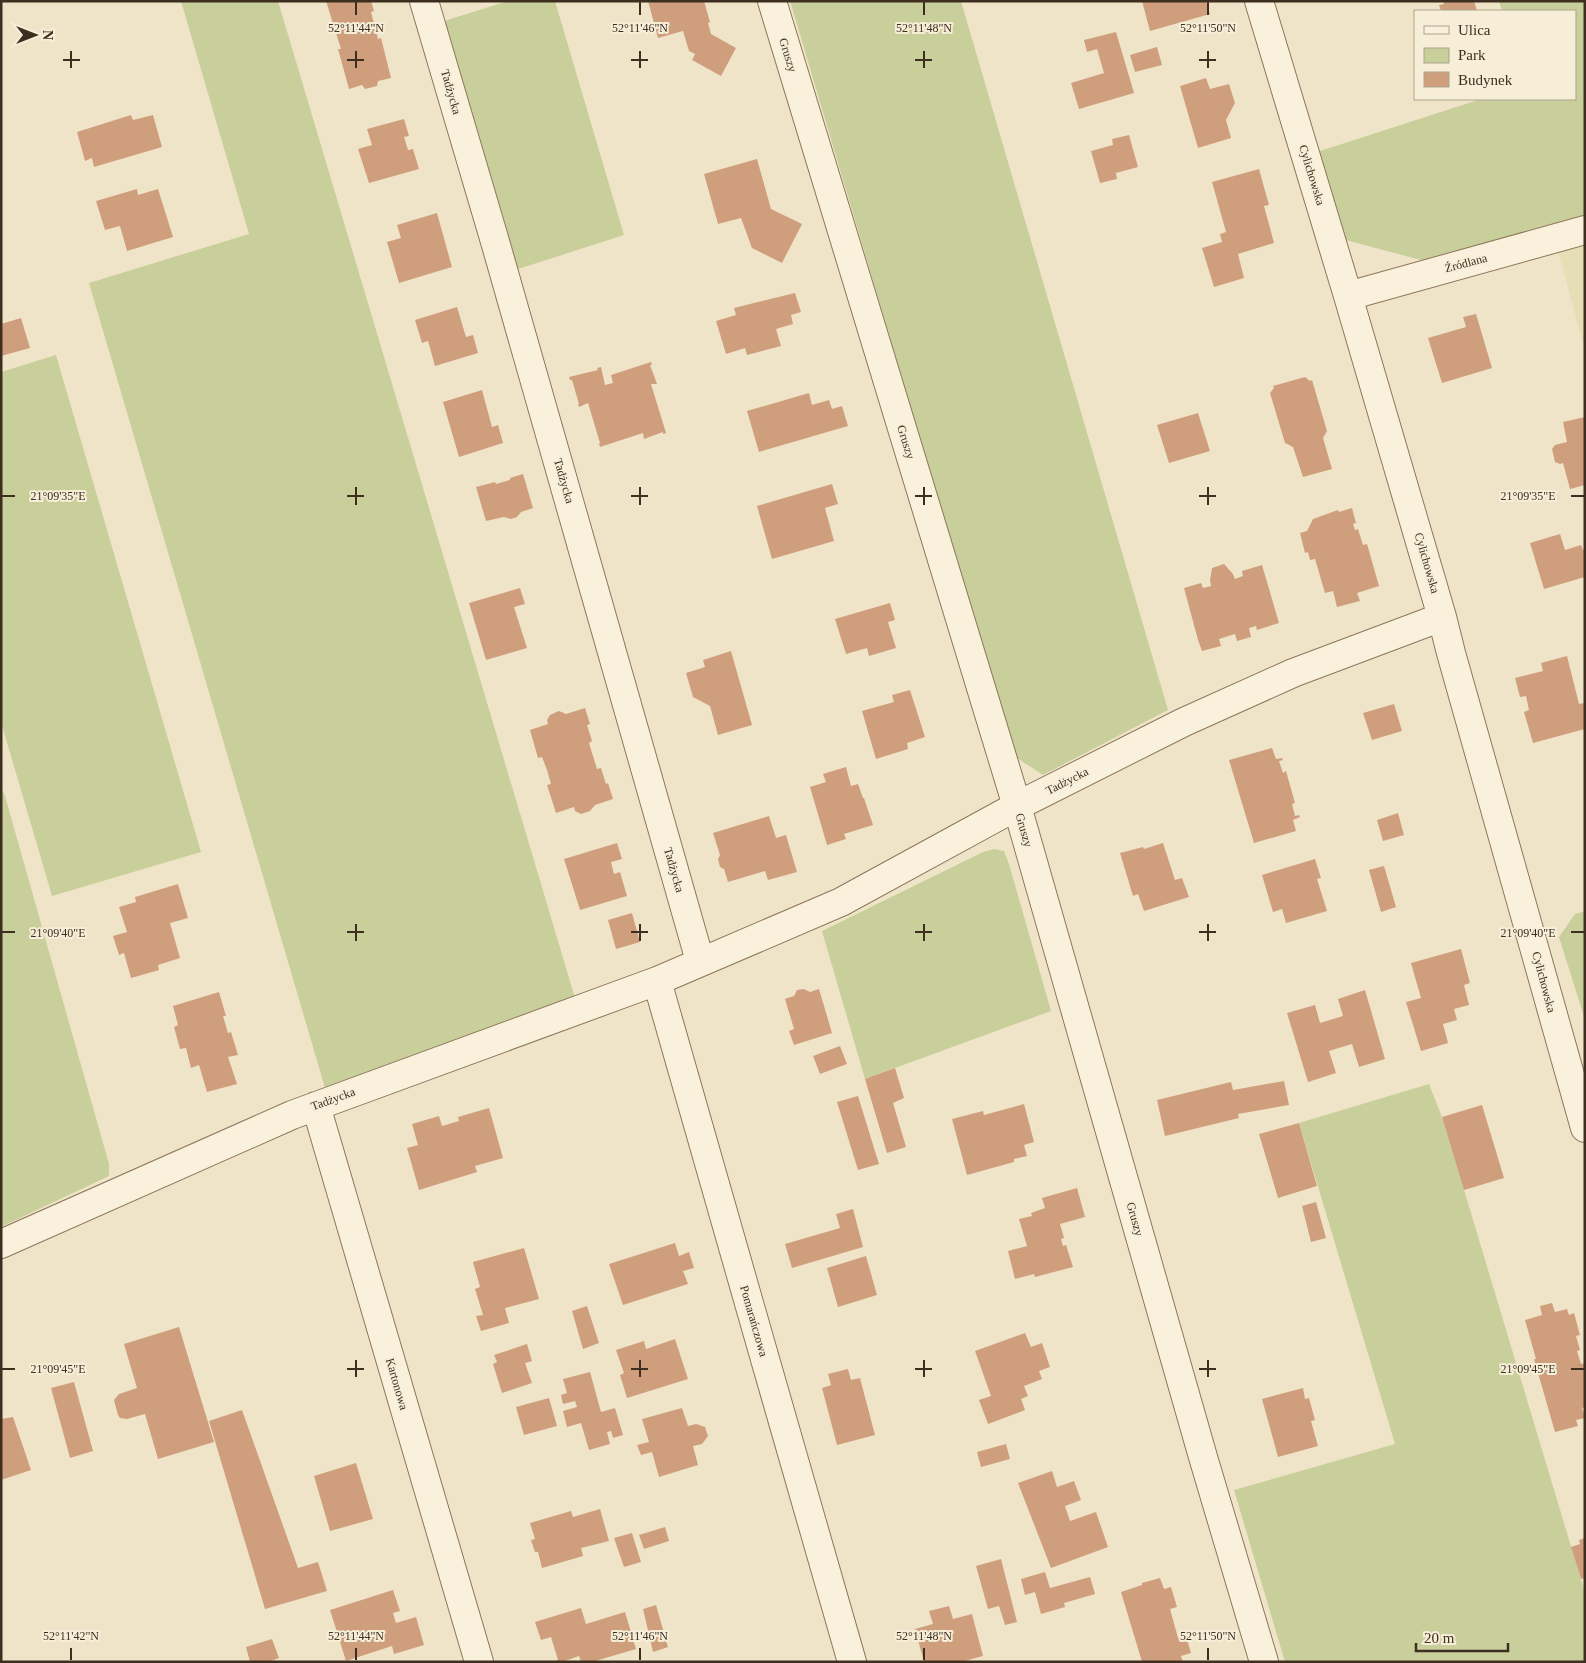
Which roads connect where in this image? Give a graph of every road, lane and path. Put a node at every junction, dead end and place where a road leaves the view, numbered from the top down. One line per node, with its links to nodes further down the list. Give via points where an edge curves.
1 (424, 1): 8 (street, Tadżycka)
2 (772, 1): 7 (street, Gruszy)
3 (1259, 1): 5 (street, Cylichowska)
4 (1585, 230): 5 (street, Źródlana)
5 (1348, 296): 6 (street, Cylichowska)
6 (1442, 617): 7 (street, Tadżycka, via 1293,673 1184,722); 11 (street, Cylichowska)
7 (1017, 806): 8 (street, Tadżycka, via 842,902); 15 (street, Gruszy)
8 (700, 961): 9 (street, Tadżycka)
9 (657, 981): 10 (street, Tadżycka); 14 (street, Pomarańczowa)
10 (316, 1106): 12 (street, Tadżycka); 13 (street, Kartonowa)
11 (1585, 1128)
12 (1, 1244)
13 (479, 1662)
14 (852, 1662)
15 (1264, 1662)

